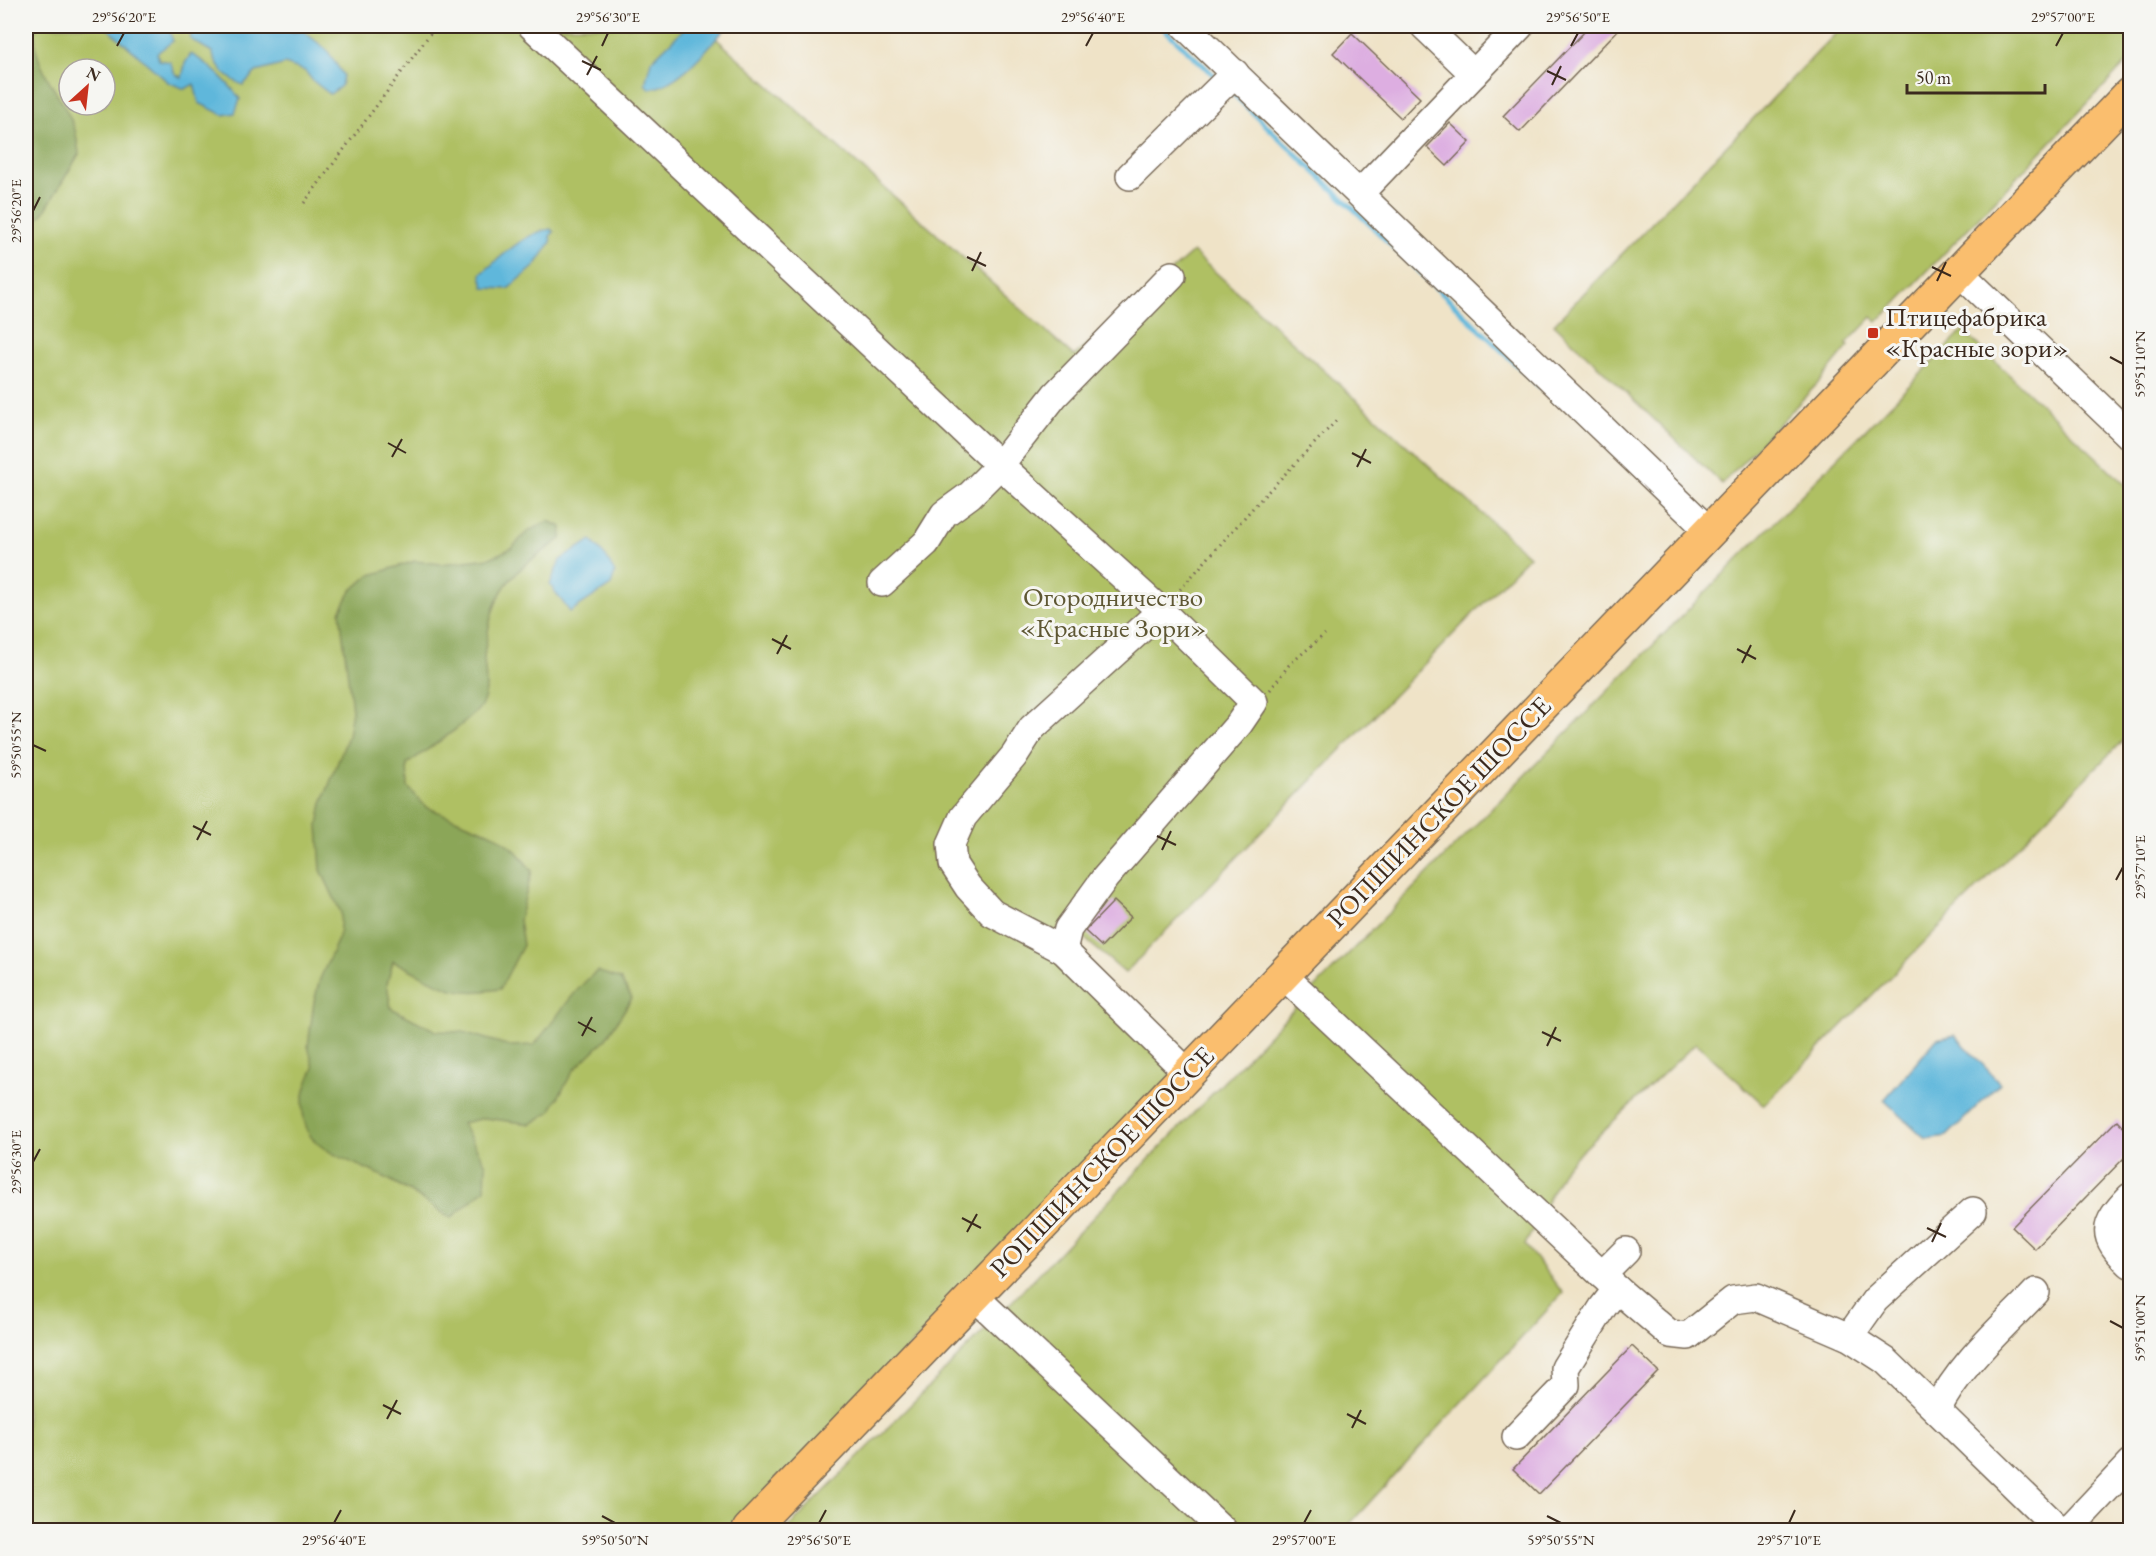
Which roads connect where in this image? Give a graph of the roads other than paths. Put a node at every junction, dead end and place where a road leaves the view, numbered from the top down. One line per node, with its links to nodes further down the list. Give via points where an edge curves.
1 (532, 26): 13 (street)
2 (1185, 26): 5 (street)
3 (1424, 26): 6 (street)
4 (1520, 26): 6 (street)
5 (1235, 73): 8 (street); 9 (street)
6 (1474, 74): 9 (street)
7 (2130, 94): 10 (main road, РОПШИНСКОЕ ШОССЕ)
8 (1130, 176)
9 (1360, 193): 14 (street)
10 (1959, 272): 12 (street); 14 (main road, РОПШИНСКОЕ ШОССЕ)
11 (1172, 275): 13 (street, via 1055,396)
12 (2130, 436)
13 (1000, 465): 15 (street, via 944,514 926,543); 16 (street)
14 (1709, 531): 18 (main road, РОПШИНСКОЕ ШОССЕ)
15 (882, 583)
16 (1161, 611): 17 (street, via 1254,702 1105,878 1068,929); 17 (street, via 1032,728 963,817 951,844 953,864 992,913)
17 (1063, 950): 19 (street)
18 (1283, 975): 19 (main road, РОПШИНСКОЕ ШОССЕ); 24 (street)
19 (1188, 1073): 26 (main road, РОПШИНСКОЕ ШОССЕ)
20 (2130, 1197): 23 (street, via 2113,1214 2109,1232 2111,1245)
21 (1973, 1211): 27 (street, via 1875,1300)
22 (1626, 1251): 24 (street)
23 (2130, 1264)
24 (1610, 1282): 27 (street, via 1670,1334 1680,1336 1698,1330 1733,1300 1756,1297); 29 (street, via 1603,1307 1564,1368 1566,1385)
25 (2036, 1292): 28 (street, via 1970,1361)
26 (974, 1296): 31 (main road, РОПШИНСКОЕ ШОССЕ); 32 (street)
27 (1849, 1336): 28 (street, via 1886,1361)
28 (1937, 1410): 33 (street)
29 (1516, 1437)
30 (2130, 1464): 34 (street)
31 (749, 1530)
32 (1223, 1530)
33 (2060, 1530)
34 (2068, 1530)

